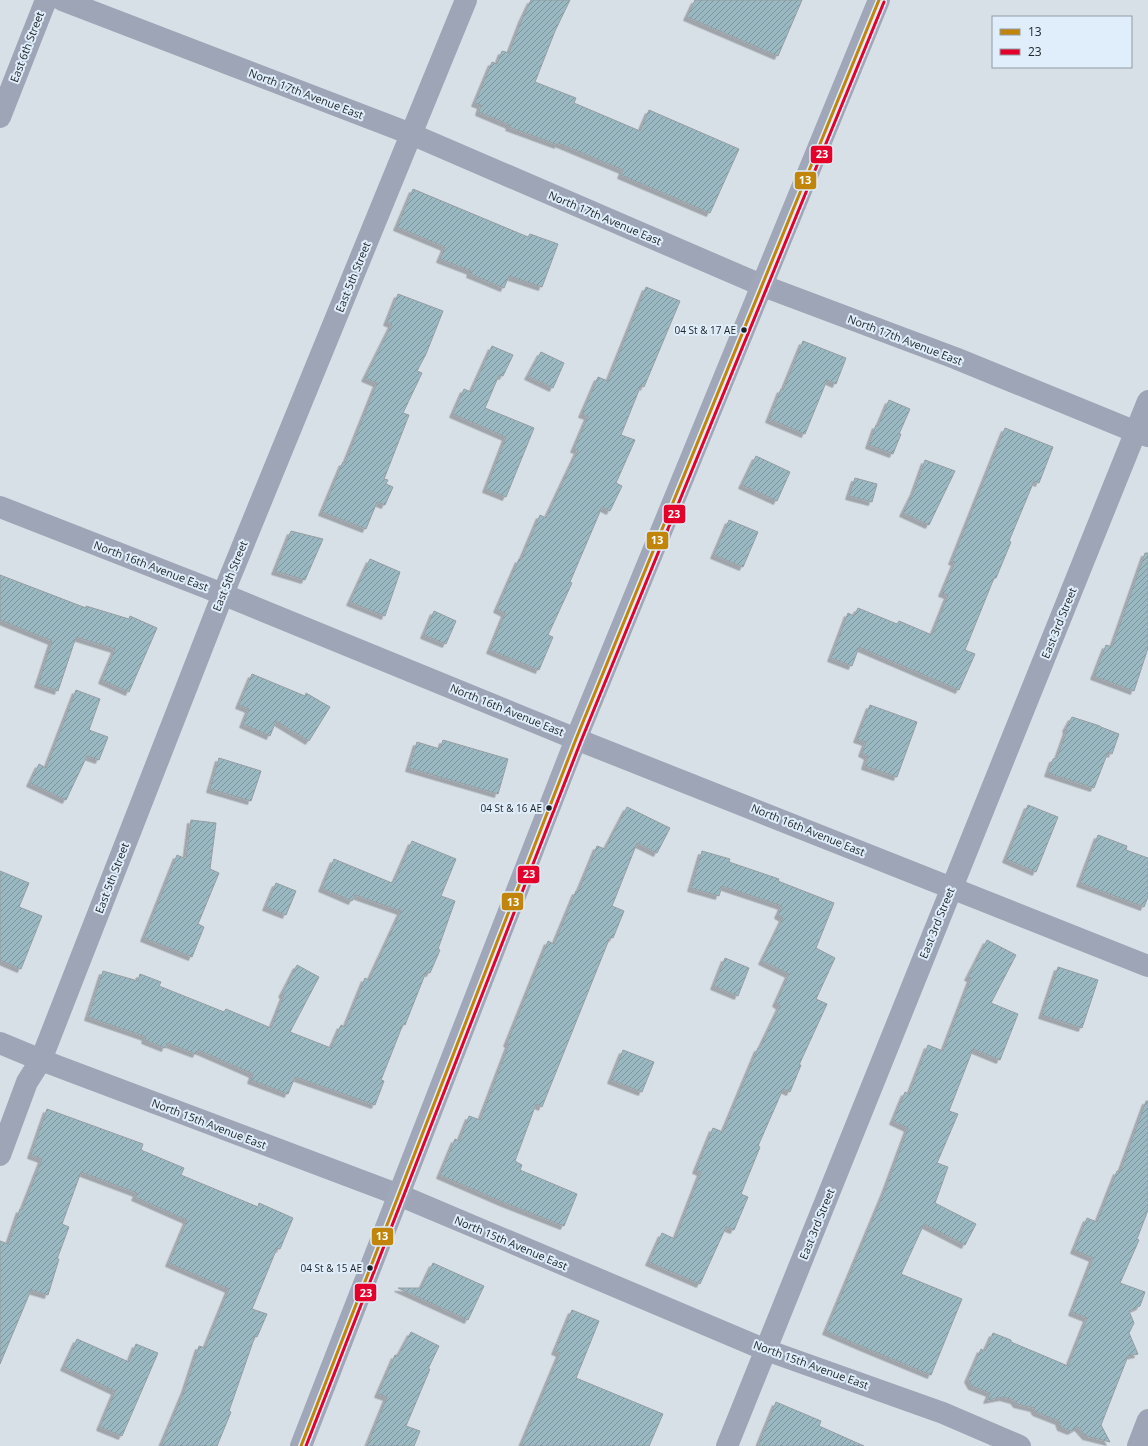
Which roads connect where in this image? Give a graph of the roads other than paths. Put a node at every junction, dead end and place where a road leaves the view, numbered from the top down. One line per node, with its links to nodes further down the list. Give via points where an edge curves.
1 (46, 0): 5 (street, East 6th Street)
2 (62, 0): 6 (street, North 17th Avenue East)
3 (466, 0): 6 (street, East 5th Street)
4 (879, 0): 7 (main road)
5 (0, 117)
6 (411, 134): 7 (street, North 17th Avenue East); 11 (street, East 5th Street)
7 (761, 285): 9 (street, North 17th Avenue East, via 955,358); 12 (main road)
8 (1148, 401): 9 (street, East 3rd Street)
9 (1142, 434): 13 (street, East 3rd Street)
10 (0, 507): 11 (street, North 16th Avenue East)
11 (223, 594): 12 (street, North 16th Avenue East); 16 (street, East 5th Street)
12 (576, 739): 13 (street, North 16th Avenue East); 18 (main road)
13 (952, 887): 14 (street, North 16th Avenue East); 19 (street, East 3rd Street)
14 (1148, 966)
15 (0, 1043): 16 (street, North 15th Avenue East)
16 (41, 1060): 17 (street, East 5th Street, via 27,1082); 18 (street, North 15th Avenue East)
17 (0, 1155)
18 (398, 1195): 19 (street, North 15th Avenue East); 21 (main road)
19 (766, 1350): 22 (street, East 3rd Street); 23 (street, North 15th Avenue East, via 943,1413)
20 (1148, 1420): 24 (street)
21 (301, 1446)
22 (727, 1446)
23 (1020, 1446)
24 (1138, 1446)

